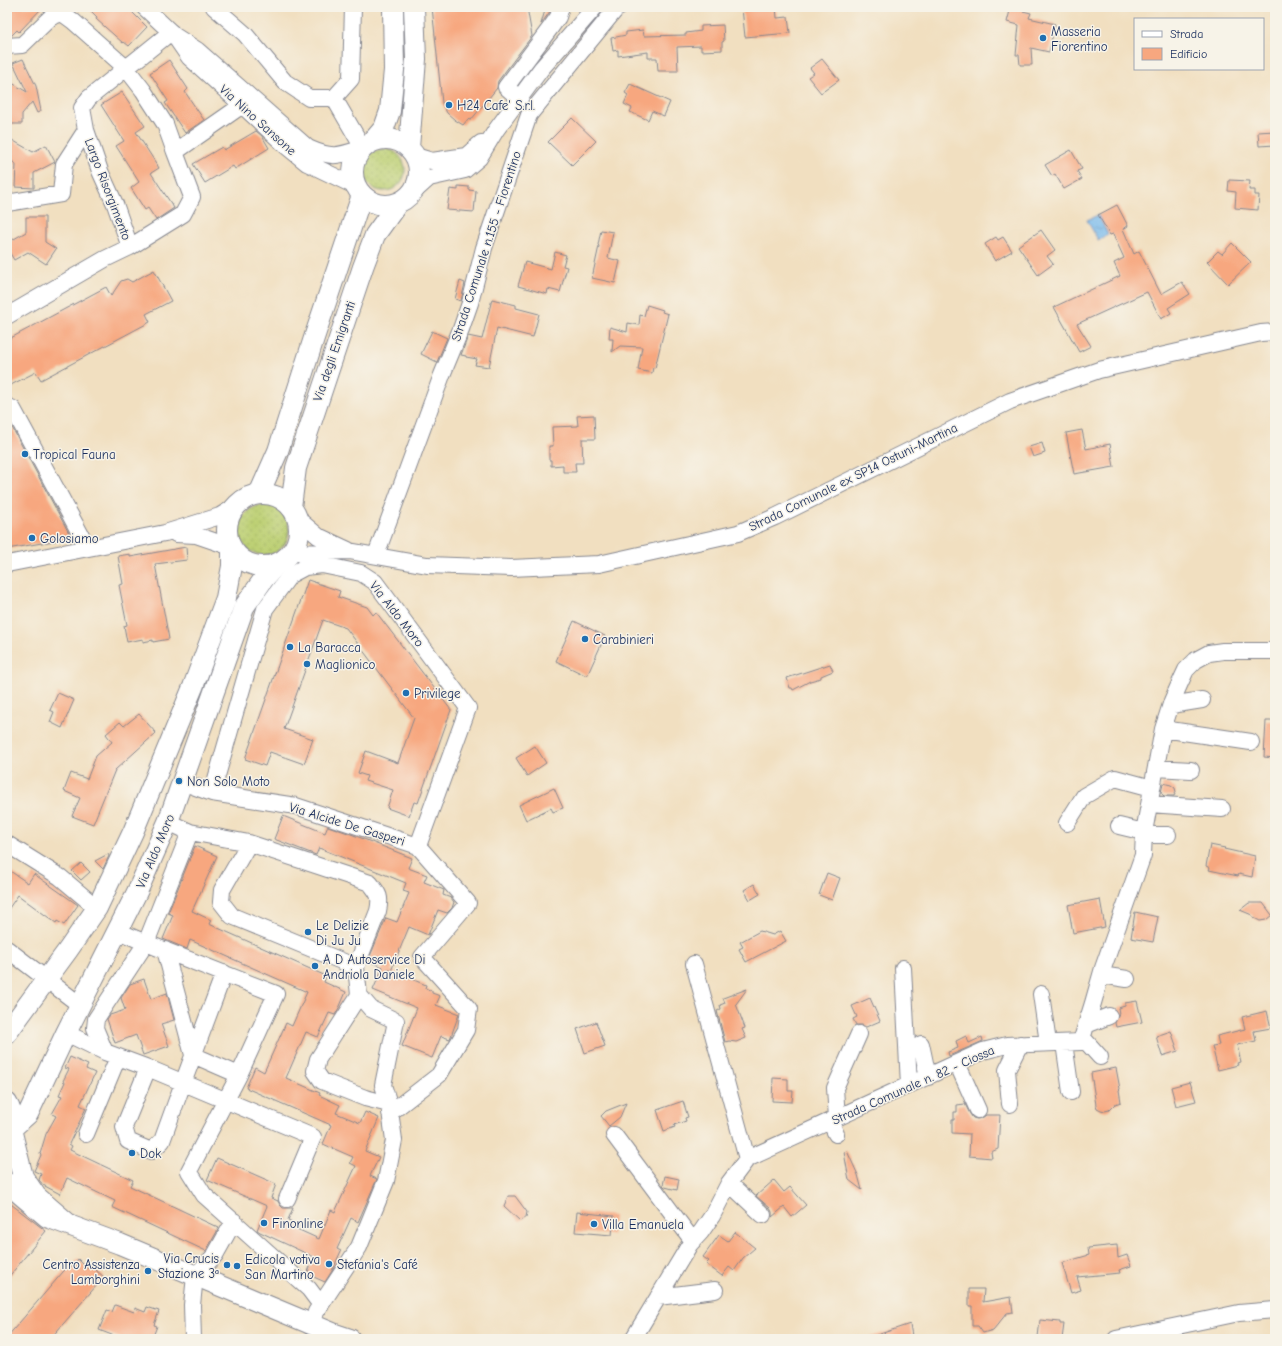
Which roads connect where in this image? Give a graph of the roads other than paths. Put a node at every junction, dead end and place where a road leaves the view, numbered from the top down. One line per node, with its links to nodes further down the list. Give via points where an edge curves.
1 (144, 7): 9 (street, Via Nino Sansone)
2 (214, 7): 12 (street, via 245,34 285,82 309,98)
3 (353, 7): 12 (street, via 351,79)
4 (393, 7): 17 (main road, Via degli Emigranti, via 394,70 390,111 384,128)
5 (414, 7): 19 (main road, Via degli Emigranti, via 416,60)
6 (561, 7): 13 (street, via 558,17 506,87)
7 (595, 7): 13 (street, via 541,69)
8 (620, 7): 34 (street, Strada Comunale n.155 - Fiorentino, via 529,115 484,248 470,303)
9 (173, 34): 11 (street, Largo Risorgimento); 14 (street, Via Nino Sansone, via 189,57)
10 (7, 46): 11 (street, Largo Risorgimento, via 22,45 51,17 62,13)
11 (126, 68): 15 (street, Largo Risorgimento, via 89,98 82,108); 18 (street, Largo Risorgimento, via 144,90 165,124)
12 (334, 98): 17 (street)
13 (520, 99): 16 (street)
14 (247, 101): 17 (street, Via Nino Sansone, via 308,148 322,154 337,156); 18 (street); 20 (street, Via Nino Sansone, via 284,145 307,163)
15 (86, 130): 22 (street, Largo Risorgimento, via 64,164 61,194); 23 (street, Largo Risorgimento)
16 (496, 130): 19 (street, via 466,156 432,161); 21 (street, via 479,158 465,170 429,178)
17 (367, 145): 19 (main road, via 382,139 391,139 400,142); 20 (main road, Via degli Emigranti, via 356,156 353,166 353,176)
18 (175, 152): 23 (street, Largo Risorgimento, via 192,197 183,214)
19 (412, 152): 21 (main road, Via degli Emigranti, via 419,167 419,178 415,189)
20 (359, 191): 21 (main road, via 379,205 388,206); 27 (main road, Via degli Emigranti, via 278,451)
21 (403, 200): 29 (main road, Via degli Emigranti, via 375,236 363,267 296,468)
22 (7, 203)
23 (130, 247): 24 (street, Largo Risorgimento)
24 (7, 316)
25 (1275, 332): 34 (street, Strada Comunale ex SP14 Ostuni-Martina, via 1099,370 1010,401 775,517 738,532 599,564 511,568 427,565)
26 (10, 407): 31 (street)
27 (259, 494): 28 (main road, via 246,498); 29 (main road, via 282,499)
28 (236, 506): 30 (street, via 220,516); 32 (main road, via 227,526)
29 (295, 513): 33 (street, Strada Comunale ex SP14 Ostuni-Martina, via 318,536); 35 (main road, via 300,531 297,543)
30 (164, 533): 31 (street); 32 (street, via 196,535)
31 (88, 548): 36 (street)
32 (231, 548): 35 (main road, via 238,557 257,566 268,567); 60 (main road, via 232,566 226,598 193,687 133,832)
33 (349, 550): 34 (street, Strada Comunale ex SP14 Ostuni-Martina); 35 (street, Strada Comunale ex SP14 Ostuni-Martina)
34 (376, 555)
35 (284, 559): 37 (main road, Via Aldo Moro, via 263,580 244,607)
36 (7, 564)
37 (229, 650): 39 (street); 46 (main road, Via Aldo Moro)
38 (1275, 651): 41 (street, via 1209,653 1196,660 1186,670)
39 (250, 663): 48 (street, Via Aldo Moro); 59 (street, Via Aldo Moro, via 265,609 290,575 305,567 322,565 361,573 375,582 468,708)
40 (1202, 700): 41 (street)
41 (1171, 705): 42 (street)
42 (1163, 730): 43 (street); 44 (street)
43 (1251, 742)
44 (1156, 768): 45 (street); 47 (street)
45 (1191, 770)
46 (182, 782): 48 (street, Via Alcide De Gasperi); 51 (main road, Via Aldo Moro)
47 (1152, 788): 49 (street); 52 (street, via 1115,778 1084,796)
48 (212, 793): 59 (street, Via Alcide De Gasperi, via 296,806)
49 (1149, 804): 50 (street); 55 (street)
50 (1222, 809)
51 (168, 822): 54 (street); 61 (main road, Via Aldo Moro)
52 (1067, 823)
53 (1119, 826): 55 (street)
54 (190, 832): 57 (street); 62 (street, Via Aldo Moro)
55 (1144, 833): 56 (street); 69 (street, via 1143,855)
56 (1168, 835)
57 (249, 843): 66 (street, via 222,890 221,902 232,916); 66 (street, via 370,883 378,893 380,902)
58 (7, 844): 60 (street, via 60,877)
59 (418, 846): 97 (street, via 468,903 422,957 469,1009 466,1030 439,1075)
60 (97, 908): 71 (main road)
61 (118, 930): 62 (street); 74 (main road, Via Aldo Moro)
62 (146, 943): 64 (street); 83 (street, Via Aldo Moro, via 96,1019 95,1028)
63 (7, 949): 71 (street)
64 (165, 950): 68 (street); 84 (street)
65 (694, 964): 103 (street)
66 (356, 967): 73 (street)
67 (903, 968): 91 (street)
68 (224, 972): 84 (street); 88 (street, via 276,994)
69 (1101, 975): 70 (street); 76 (street)
70 (1127, 979)
71 (47, 980): 74 (street); 77 (main road)
72 (1041, 994): 80 (street)
73 (359, 995): 97 (street, via 371,1009 396,1021 383,1085); 97 (street, via 318,1059 315,1071 322,1081)
74 (80, 1005): 78 (main road, Via Aldo Moro)
75 (1109, 1016): 76 (street)
76 (1084, 1031): 80 (street, Strada Comunale n. 82 - Ciossa, via 1081,1042); 85 (street)
77 (7, 1033)
78 (66, 1033): 83 (street); 100 (main road, Via Aldo Moro, via 28,1114)
79 (859, 1034): 99 (street, via 835,1088)
80 (1056, 1043): 82 (street, Strada Comunale n. 82 - Ciossa); 92 (street)
81 (921, 1044): 89 (street)
82 (1020, 1044): 86 (street, Strada Comunale n. 82 - Ciossa, via 983,1052); 96 (street, via 1007,1070)
83 (111, 1054): 87 (street); 101 (street)
84 (193, 1055): 88 (street); 90 (street)
85 (1100, 1057)
86 (958, 1063): 89 (street, Strada Comunale n. 82 - Ciossa); 98 (street)
87 (148, 1068): 90 (street); 90 (street, via 124,1127 128,1141 151,1152 162,1141)
88 (239, 1076): 93 (street)
89 (928, 1077): 91 (street, Strada Comunale n. 82 - Ciossa)
90 (183, 1083): 93 (street)
91 (909, 1085): 99 (street, Strada Comunale n. 82 - Ciossa)
92 (1071, 1092)
93 (226, 1100): 106 (street, via 313,1137); 108 (street, via 190,1171 204,1195)
94 (7, 1103): 100 (main road, via 12,1119)
95 (741, 1104): 103 (street)
96 (1010, 1104)
97 (389, 1109): 114 (street, via 394,1140 386,1181 358,1247)
98 (978, 1110)
99 (835, 1124): 103 (street, Strada Comunale n. 82 - Ciossa)
100 (9, 1133): 109 (main road, via 23,1177 36,1196)
101 (86, 1134)
102 (614, 1135): 110 (street)
103 (752, 1157): 104 (street, Strada Comunale n. 82 - Ciossa)
104 (729, 1183): 107 (street); 110 (street, Strada Comunale n. 82 - Ciossa, via 712,1216)
105 (7, 1184): 109 (main road, via 47,1217)
106 (287, 1199)
107 (763, 1215)
108 (234, 1222): 111 (street, via 215,1255); 114 (street, via 309,1289)
109 (71, 1226): 111 (main road)
110 (693, 1241): 113 (street, Strada Comunale n. 82 - Ciossa)
111 (195, 1276): 116 (main road); 117 (street, via 192,1305)
112 (715, 1290): 113 (street)
113 (658, 1297): 119 (street, Strada Comunale n. 82 - Ciossa)
114 (321, 1305): 116 (street)
115 (1275, 1310): 120 (street, via 1238,1313)
116 (309, 1323): 118 (main road)
117 (193, 1339)
118 (350, 1339)
119 (633, 1339)
120 (1116, 1339)

